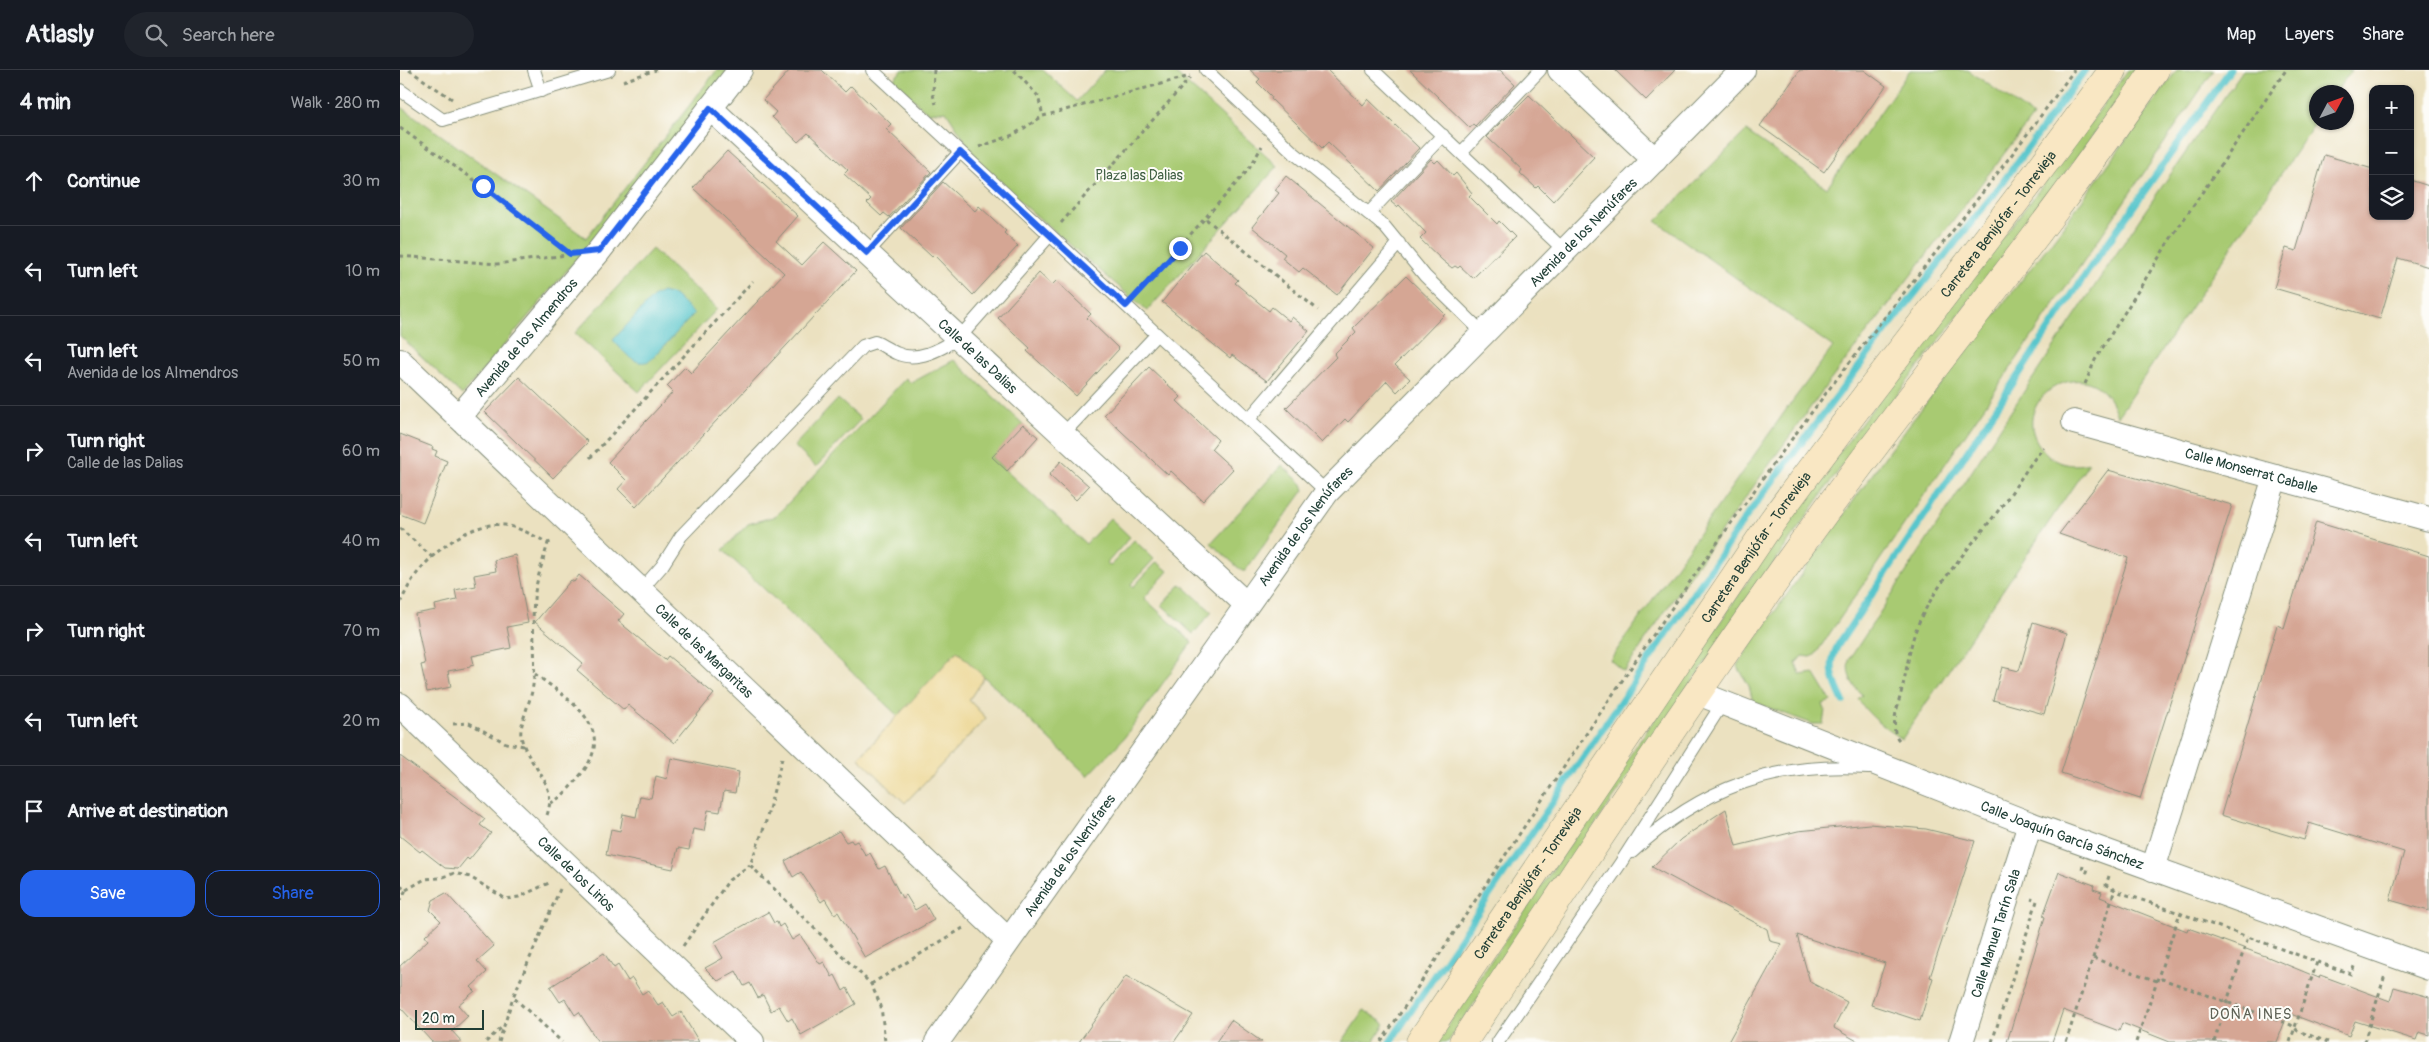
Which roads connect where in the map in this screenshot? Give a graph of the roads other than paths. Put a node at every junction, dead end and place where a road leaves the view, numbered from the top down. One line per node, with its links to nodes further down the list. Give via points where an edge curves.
1 (534, 70): 13 (lane)
2 (609, 70): 13 (lane)
3 (740, 70): 14 (street, Avenida de los Almendros)
4 (872, 70): 16 (lane)
5 (1540, 70): 17 (lane)
6 (1560, 70): 18 (street)
7 (1744, 70): 18 (street, Avenida de los Nenúfares)
8 (2113, 70): 47 (main road, Carretera Benijófar - Torrevieja, via 1816,461)
9 (2156, 70): 37 (main road, via 2036,236 1905,403 1824,513)
10 (1380, 72): 15 (lane)
11 (1197, 75): 19 (lane)
12 (400, 90): 13 (lane, via 443,120)
13 (541, 91)
14 (710, 108): 23 (street, Calle de las Dalias); 28 (street, Avenida de los Almendros, via 599,251)
15 (1442, 136): 17 (lane); 19 (lane)
16 (960, 152): 20 (lane); 23 (lane)
17 (1462, 153): 22 (lane)
18 (1655, 160): 22 (street, Avenida de los Nenúfares)
19 (1370, 212): 21 (lane)
20 (1050, 235): 25 (lane); 26 (lane)
21 (1399, 243): 24 (lane, via 1425,276); 29 (lane)
22 (1565, 251): 24 (street, Avenida de los Nenúfares)
23 (867, 253): 26 (street, Calle de las Dalias)
24 (1484, 333): 33 (street, Avenida de los Nenúfares)
25 (1157, 334): 29 (lane); 31 (lane)
26 (959, 338): 31 (street, Calle de las Dalias); 35 (lane, via 918,356 904,356 875,342 863,346 682,536)
27 (400, 361): 28 (street, Calle de las Margaritas)
28 (459, 417): 35 (street, Calle de las Margaritas)
29 (1249, 419): 33 (lane)
30 (2074, 422): 32 (street, Calle Monserrat Caballe)
31 (1063, 434): 36 (street, Calle de las Dalias)
32 (2275, 477): 34 (street, Calle Monserrat Caballe); 42 (street)
33 (1327, 492): 36 (street, Avenida de los Nenúfares)
34 (2429, 518)
35 (641, 590): 43 (street, Calle de las Margaritas)
36 (1246, 604): 43 (street, Avenida de los Nenúfares)
37 (1710, 698): 39 (street, Calle Joaquín García Sánchez); 41 (lane); 48 (main road)
38 (400, 704): 45 (street, Calle de los Lirios)
39 (1894, 770): 40 (street, Calle Joaquín García Sánchez); 41 (lane, via 1819,767 1756,777 1700,800 1667,823)
40 (2030, 824): 42 (street, Calle Joaquín García Sánchez); 50 (street, Calle Manuel Tarín Sala)
41 (1620, 864): 49 (lane)
42 (2153, 869): 44 (street, Calle Joaquín García Sánchez)
43 (1008, 940): 46 (street, Avenida de los Nenúfares)
44 (2429, 968)
45 (752, 1042)
46 (937, 1042)
47 (1420, 1042)
48 (1464, 1042)
49 (1498, 1042)
50 (1961, 1042)

